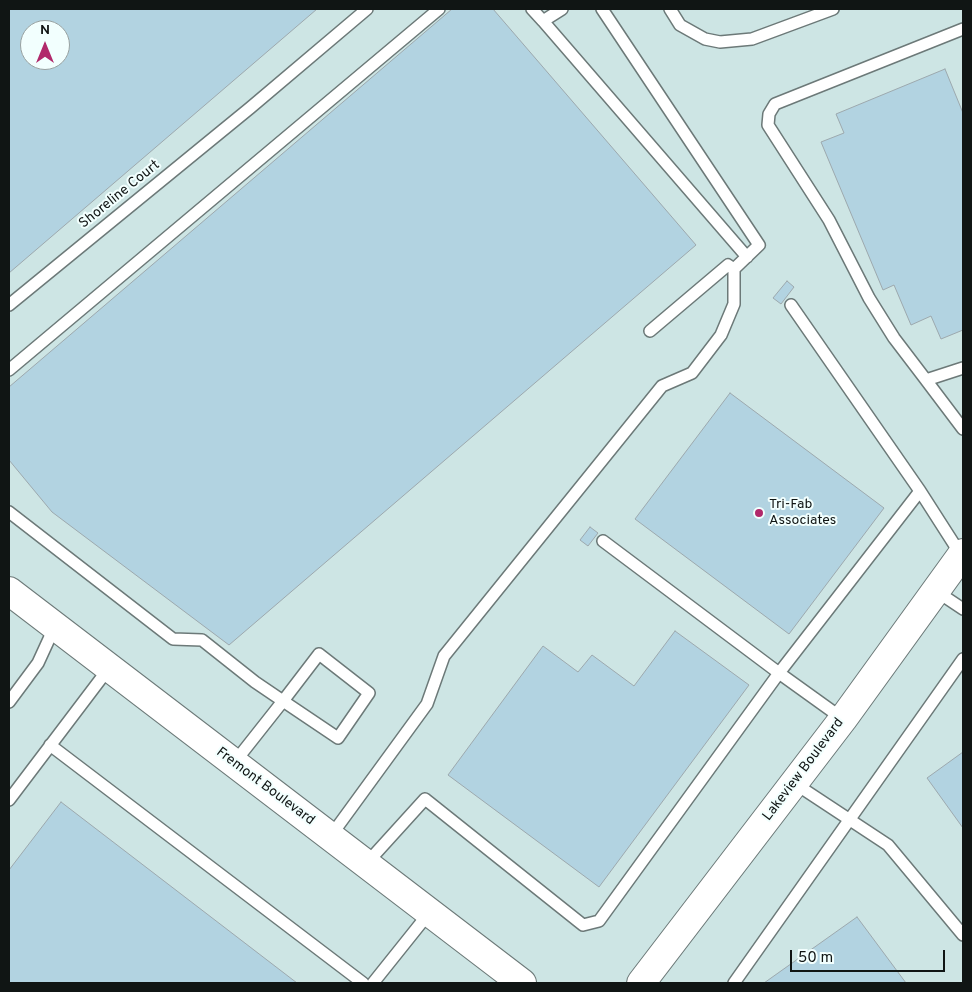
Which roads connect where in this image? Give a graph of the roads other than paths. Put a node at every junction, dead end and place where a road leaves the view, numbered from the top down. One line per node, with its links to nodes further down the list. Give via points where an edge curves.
1 (367, 9): 12 (lane, Shoreline Court)
2 (440, 9): 16 (lane)
3 (532, 9): 8 (lane)
4 (562, 9): 8 (lane)
5 (602, 9): 10 (lane, via 759,245)
6 (670, 9): 7 (lane, via 680,24 705,39 720,42 752,39)
7 (833, 9)
8 (543, 21): 10 (lane)
9 (963, 29): 17 (lane, via 775,104 769,114 768,125 829,220 869,298)
10 (747, 257): 11 (lane)
11 (734, 269): 14 (lane, via 728,265); 38 (lane, via 734,304 721,335 692,372 662,386 444,656 427,704)
12 (9, 305)
13 (791, 305): 19 (lane)
14 (650, 331)
15 (963, 368): 17 (lane)
16 (9, 370)
17 (926, 380): 18 (lane)
18 (963, 429)
19 (920, 491): 22 (lane); 29 (lane)
20 (9, 512): 30 (lane, via 174,639 202,640)
21 (603, 541): 29 (lane)
22 (962, 555): 24 (main road, Lakeview Boulevard)
23 (9, 591): 26 (main road, Fremont Boulevard)
24 (936, 591): 25 (lane); 32 (main road, Lakeview Boulevard)
25 (963, 609)
26 (55, 626): 28 (main road, Fremont Boulevard); 31 (lane, via 38,663)
27 (963, 659): 37 (lane)
28 (109, 668): 33 (lane); 34 (main road, Fremont Boulevard)
29 (779, 673): 32 (lane); 39 (lane, via 599,921 583,925 425,799)
30 (283, 701): 30 (lane, via 319,654 369,693 338,738); 34 (lane)
31 (9, 702)
32 (843, 719): 35 (main road, Lakeview Boulevard)
33 (50, 745): 36 (lane); 42 (lane)
34 (234, 763): 38 (main road, Fremont Boulevard)
35 (794, 783): 37 (lane); 45 (main road, Lakeview Boulevard)
36 (9, 800)
37 (851, 820): 41 (lane, via 888,845); 46 (lane)
38 (330, 837): 39 (main road, Fremont Boulevard)
39 (366, 864): 40 (main road, Fremont Boulevard)
40 (430, 912): 43 (lane); 44 (main road, Fremont Boulevard)
41 (963, 935)
42 (363, 983)
43 (373, 983)
44 (522, 983)
45 (641, 983)
46 (734, 983)

